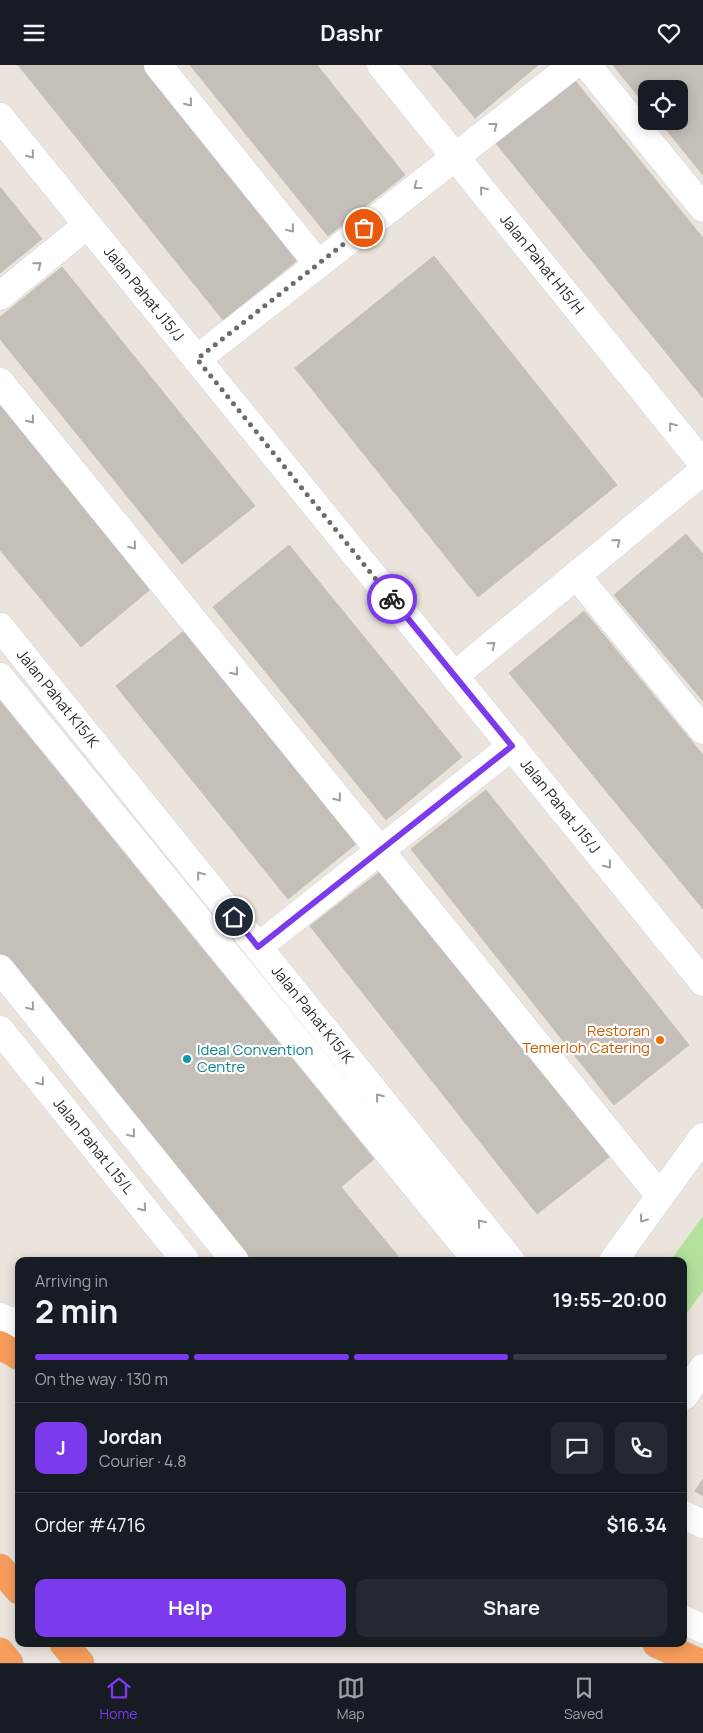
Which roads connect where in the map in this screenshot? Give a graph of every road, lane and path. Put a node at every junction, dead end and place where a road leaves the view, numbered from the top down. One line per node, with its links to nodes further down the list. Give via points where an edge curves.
1 (158, 65): 9 (street, one-way to 9)
2 (382, 65): 6 (street, Jalan Pahat H15/H)
3 (573, 65): 6 (street, one-way to 3)
4 (587, 65): 7 (street)
5 (0, 117): 8 (street, Jalan Pahat J15/J, one-way to 8)
6 (456, 156): 9 (street, one-way to 9); 13 (street, Jalan Pahat H15/H, one-way to 6)
7 (703, 208)
8 (87, 225): 10 (street, one-way to 8); 11 (street, Jalan Pahat J15/J)
9 (318, 264): 11 (street)
10 (0, 296)
11 (197, 359): 17 (street, Jalan Pahat J15/J)
12 (0, 382): 21 (street, one-way to 21)
13 (703, 464)
14 (703, 471): 15 (street, one-way to 14)
15 (576, 575): 17 (street, one-way to 15); 19 (street)
16 (0, 627): 22 (street, Jalan Pahat K15/K, one-way to 16)
17 (454, 676): 20 (street, Jalan Pahat J15/J)
18 (0, 677): 32 (street)
19 (703, 730)
20 (512, 746): 21 (street); 24 (street, Jalan Pahat J15/J, one-way to 24)
21 (380, 851): 22 (street); 29 (street)
22 (258, 947): 33 (street, Jalan Pahat K15/K, one-way to 22)
23 (0, 969): 26 (street, one-way to 26)
24 (703, 982)
25 (0, 1030): 27 (street, Jalan Pahat L15/L)
26 (54, 1036): 27 (street); 31 (street, one-way to 31)
27 (24, 1060): 30 (street, Jalan Pahat L15/L, one-way to 30)
28 (703, 1137): 29 (street)
29 (660, 1196): 34 (street, one-way to 34)
30 (183, 1257)
31 (232, 1257)
32 (474, 1257)
33 (509, 1257)
34 (616, 1257)
35 (0, 1317): 36 (street)
36 (15, 1323)
37 (0, 1345): 38 (highway)
38 (15, 1354)
39 (703, 1368): 40 (street)
40 (687, 1392)
41 (687, 1516): 42 (street)
42 (703, 1524)
43 (0, 1568): 44 (highway)
44 (15, 1585)
45 (687, 1621): 46 (street)
46 (703, 1629)
47 (67, 1647): 51 (highway)
48 (664, 1647): 52 (highway)
49 (0, 1652): 50 (highway)
50 (10, 1663)
51 (80, 1663)
52 (700, 1663)

